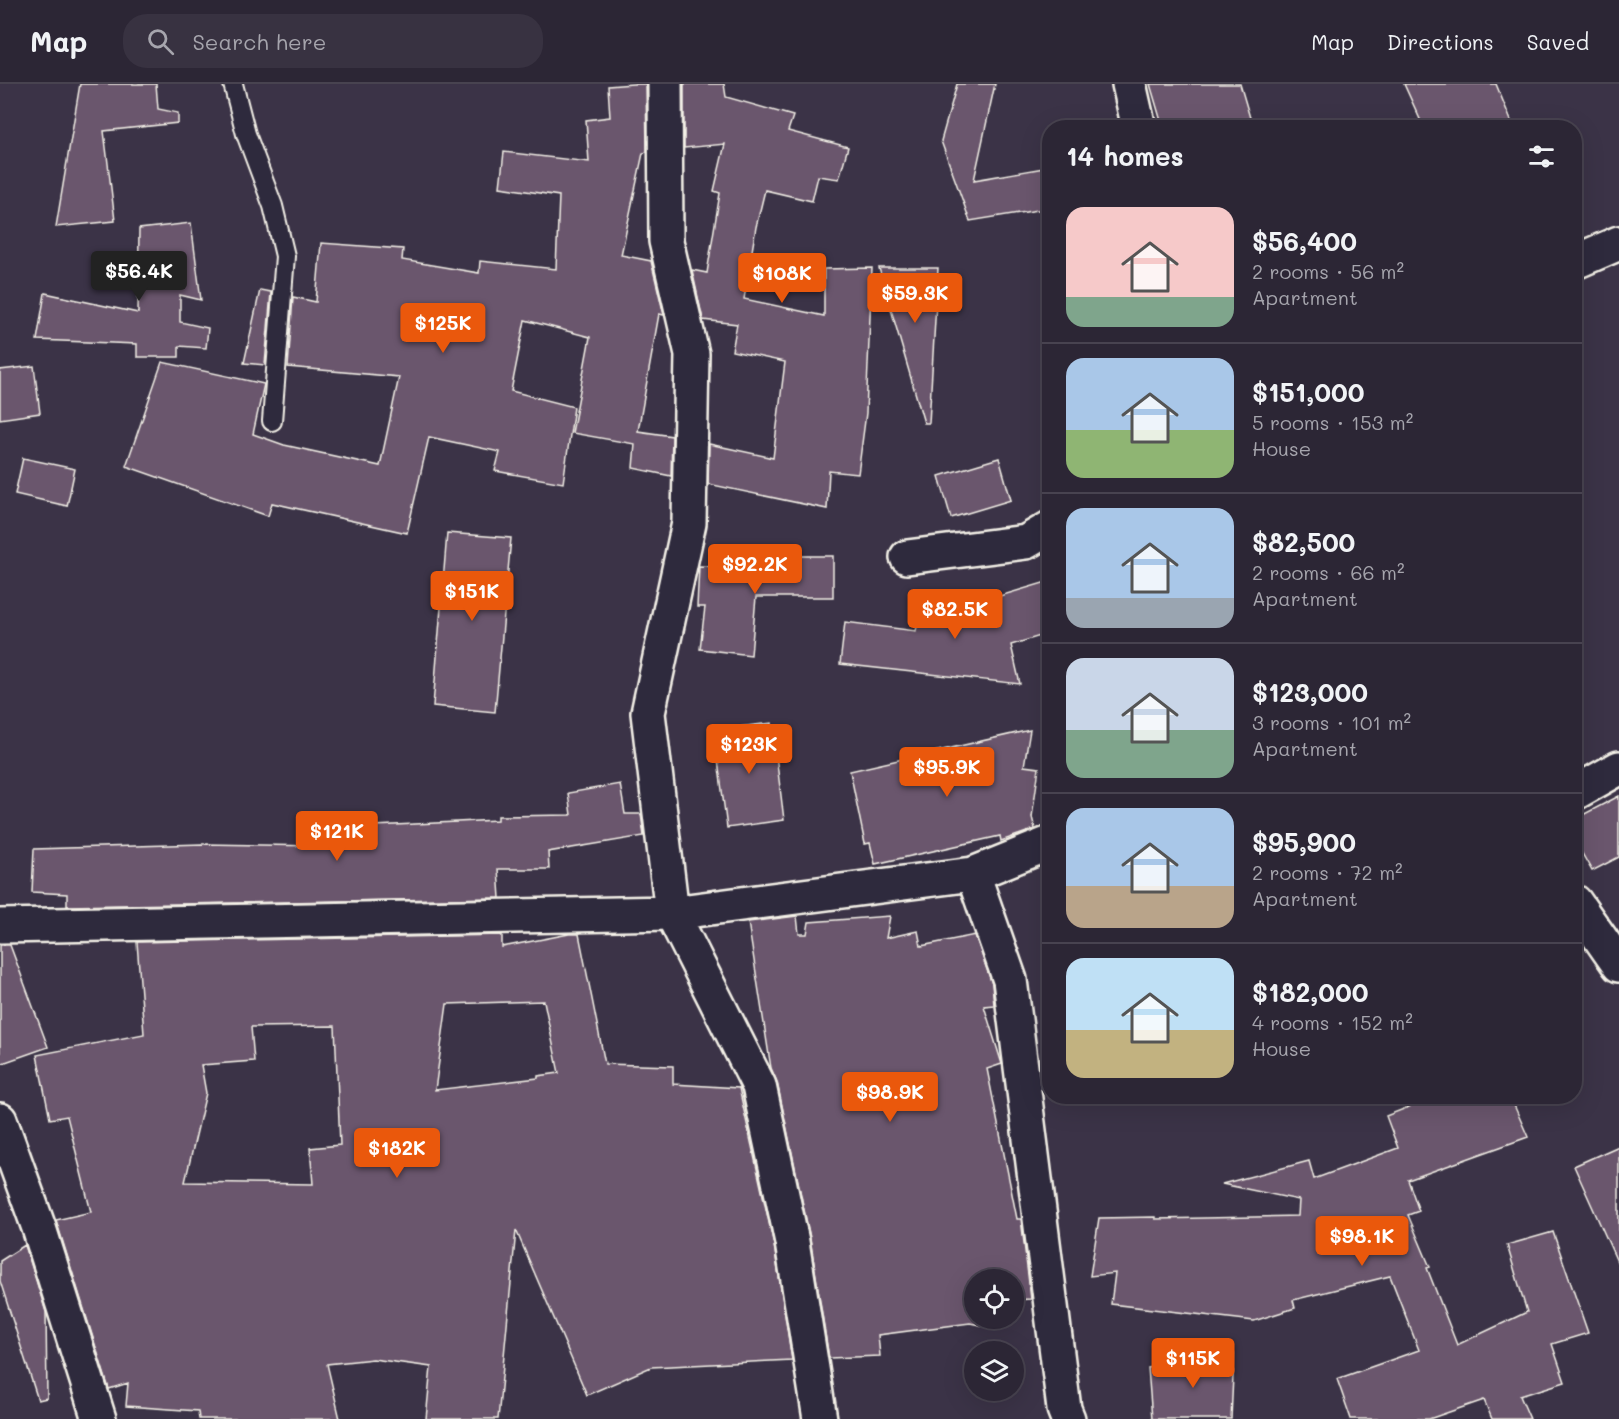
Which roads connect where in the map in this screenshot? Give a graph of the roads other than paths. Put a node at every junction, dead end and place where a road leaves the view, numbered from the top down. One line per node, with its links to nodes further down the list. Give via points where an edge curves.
1 (233, 84): 7 (lane, via 285,256)
2 (665, 84): 14 (street, via 666,241 692,354 689,522 648,713)
3 (1129, 84): 4 (street)
4 (1137, 120)
5 (1619, 243): 6 (street)
6 (1582, 259)
7 (272, 421)
8 (1042, 533): 9 (street, via 1026,542)
9 (907, 557)
10 (1619, 768): 11 (street)
11 (1582, 789)
12 (1042, 846): 13 (street)
13 (973, 874): 14 (street); 21 (street, via 1010,980)
14 (672, 913): 16 (street); 20 (street, via 759,1086 792,1242)
15 (1582, 913): 17 (street)
16 (0, 926)
17 (1619, 965)
18 (0, 1120): 19 (street, via 39,1228)
19 (99, 1419)
20 (820, 1419)
21 (1068, 1419)

